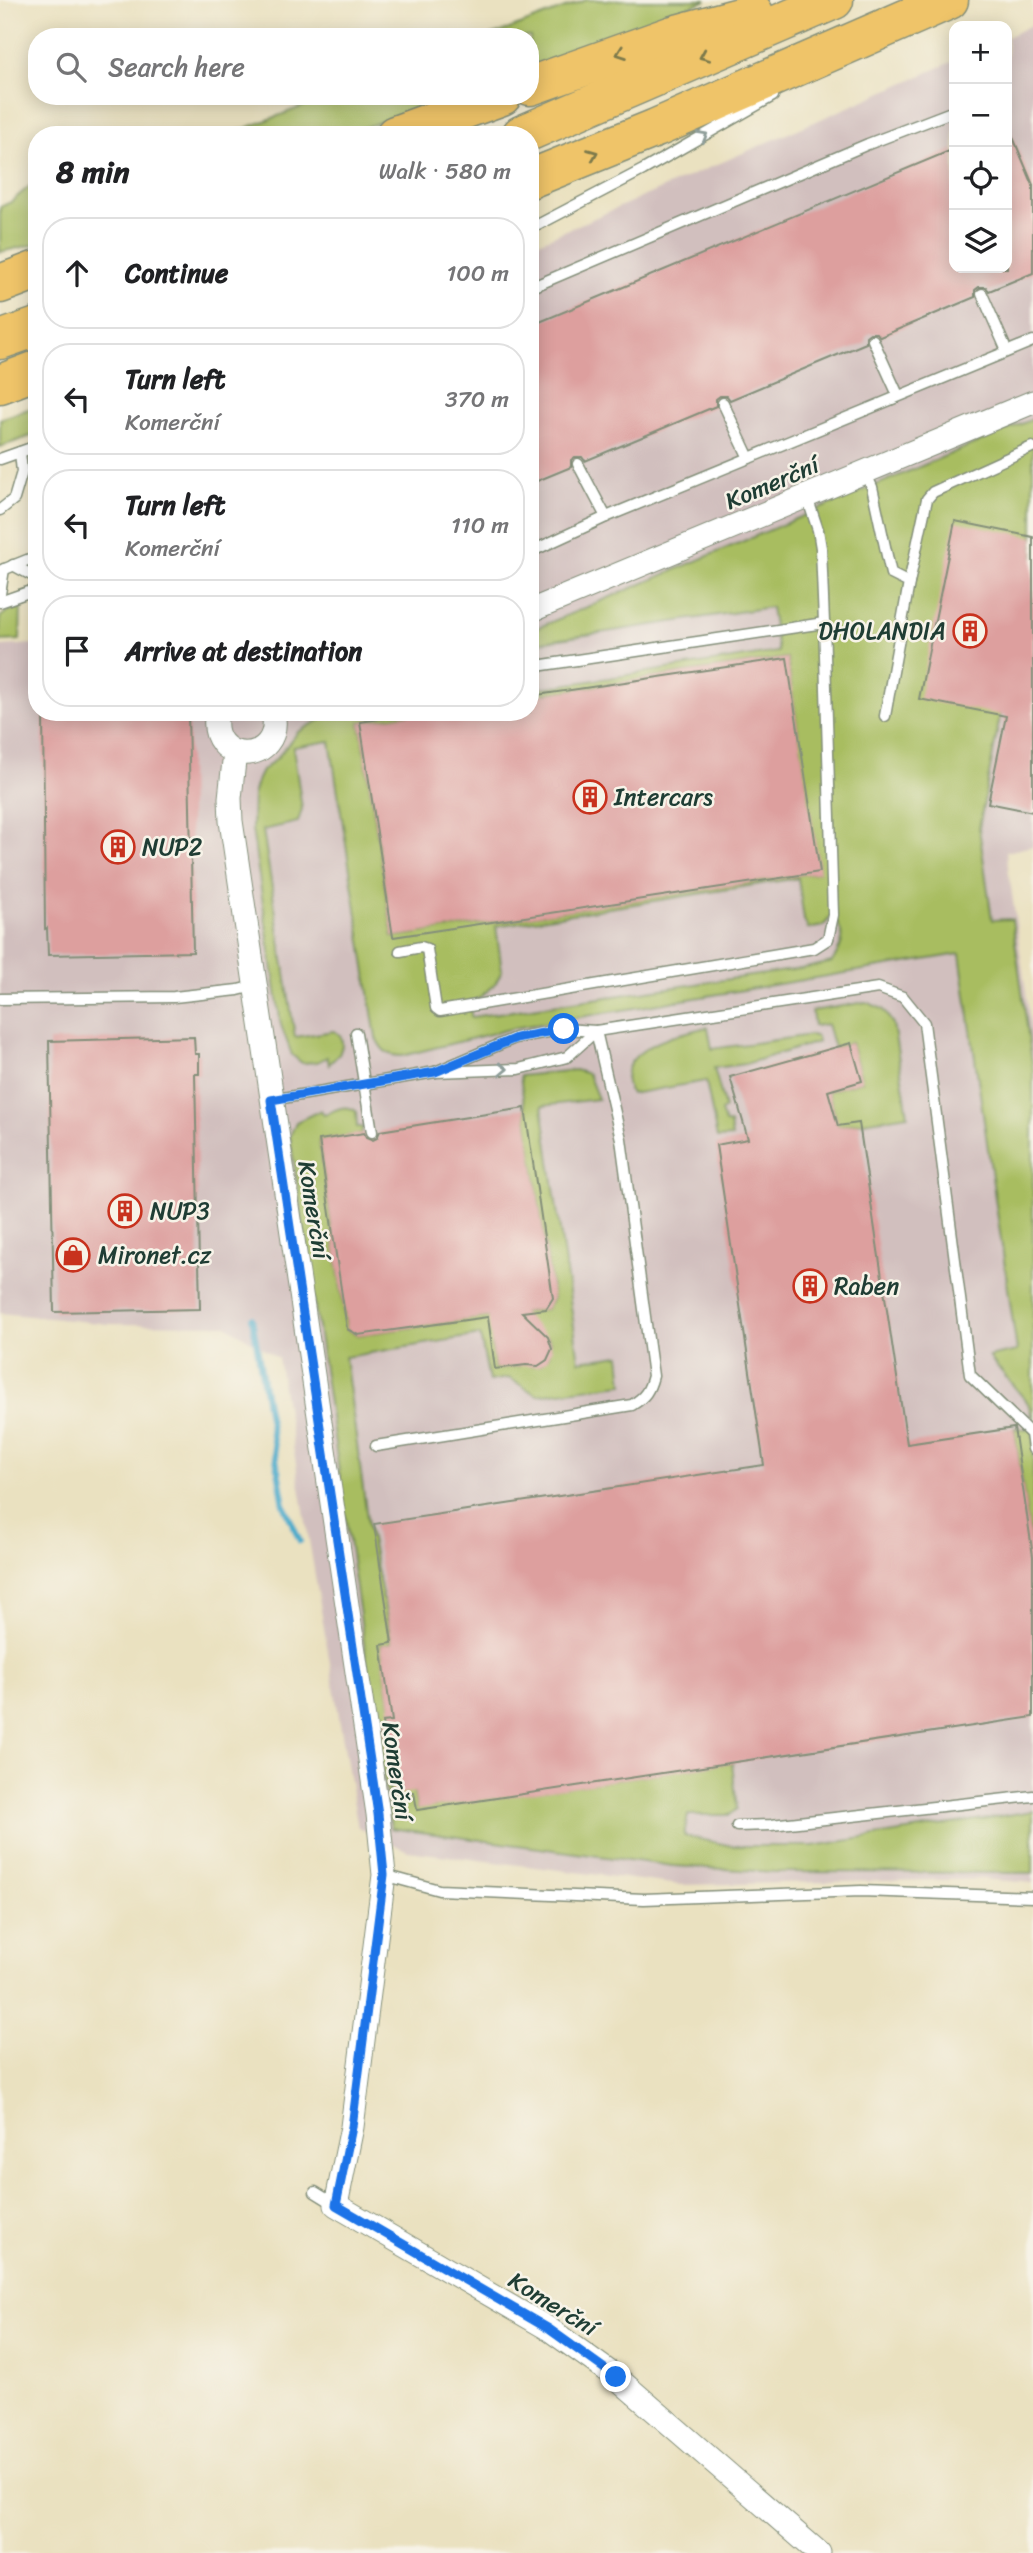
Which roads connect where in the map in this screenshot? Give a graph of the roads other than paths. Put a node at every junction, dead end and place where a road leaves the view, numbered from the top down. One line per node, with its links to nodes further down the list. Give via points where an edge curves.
1 (804, 0): 5 (highway, one-way to 5, via 673,35)
2 (835, 0): 10 (highway, one-way to 10)
3 (934, 7): 4 (lane); 11 (highway, one-way to 3)
4 (823, 68)
5 (539, 83)
6 (787, 89): 12 (lane, one-way to 6)
7 (477, 105): 9 (highway)
8 (949, 113): 17 (lane)
9 (420, 126)
10 (539, 127)
11 (539, 175)
12 (539, 224)
13 (28, 262): 14 (highway)
14 (0, 269)
15 (28, 273): 16 (highway)
16 (0, 284)
17 (539, 284)
18 (982, 294): 23 (lane)
19 (28, 330): 20 (highway)
20 (0, 340)
21 (873, 340): 26 (lane)
22 (1033, 341): 23 (lane)
23 (1007, 351): 26 (lane)
24 (28, 373): 25 (highway)
25 (0, 384)
26 (898, 395): 32 (lane)
27 (723, 402): 32 (lane)
28 (1033, 402): 35 (street, Komerční)
29 (1032, 447): 43 (lane, via 933,492)
30 (28, 449): 31 (lane)
31 (20, 452): 33 (lane); 37 (lane, via 22,472 14,499)
32 (749, 458): 38 (lane)
33 (0, 459)
34 (578, 464): 38 (lane)
35 (865, 472): 36 (street, Komerční); 43 (lane, via 891,574)
36 (807, 497): 47 (street, Komerční); 48 (lane, via 821,548)
37 (0, 510)
38 (606, 517): 39 (lane)
39 (539, 548)
40 (28, 559): 41 (lane)
41 (5, 568): 42 (lane); 45 (lane)
42 (28, 575)
43 (909, 583): 50 (lane)
44 (28, 592): 46 (lane)
45 (0, 594)
46 (0, 602)
47 (539, 607)
48 (824, 623): 49 (lane); 54 (lane, via 833,915 828,939 814,948 440,1011 427,949)
49 (539, 666)
50 (885, 716)
51 (217, 721): 53 (street, via 220,740)
52 (275, 721): 53 (street, via 270,741 255,752)
53 (235, 752): 55 (street, Komerční, via 231,821)
54 (400, 951)
55 (254, 986): 56 (lane, via 174,997); 61 (street, Komerční)
56 (0, 999)
57 (596, 1031): 59 (lane, via 564,1029 516,1038); 59 (lane, one-way to 57, via 519,1069 567,1057); 63 (lane, via 621,1139 653,1376 649,1391 632,1405); 64 (lane, via 878,988 902,997 924,1023 970,1376 1031,1434)
58 (356, 1033): 60 (lane)
59 (435, 1072): 60 (lane)
60 (363, 1083): 61 (lane); 62 (lane)
61 (271, 1100): 67 (street, Komerční)
62 (372, 1132)
63 (376, 1446)
64 (1033, 1449)
65 (1033, 1796): 66 (lane)
66 (737, 1826)
67 (384, 1875): 68 (lane, via 439,1890 644,1899 861,1891); 70 (street, Komerční, via 352,2127)
68 (1033, 1897)
69 (315, 2192): 70 (lane)
70 (336, 2205): 71 (street, Komerční, via 549,2329 594,2361)
71 (819, 2553)

